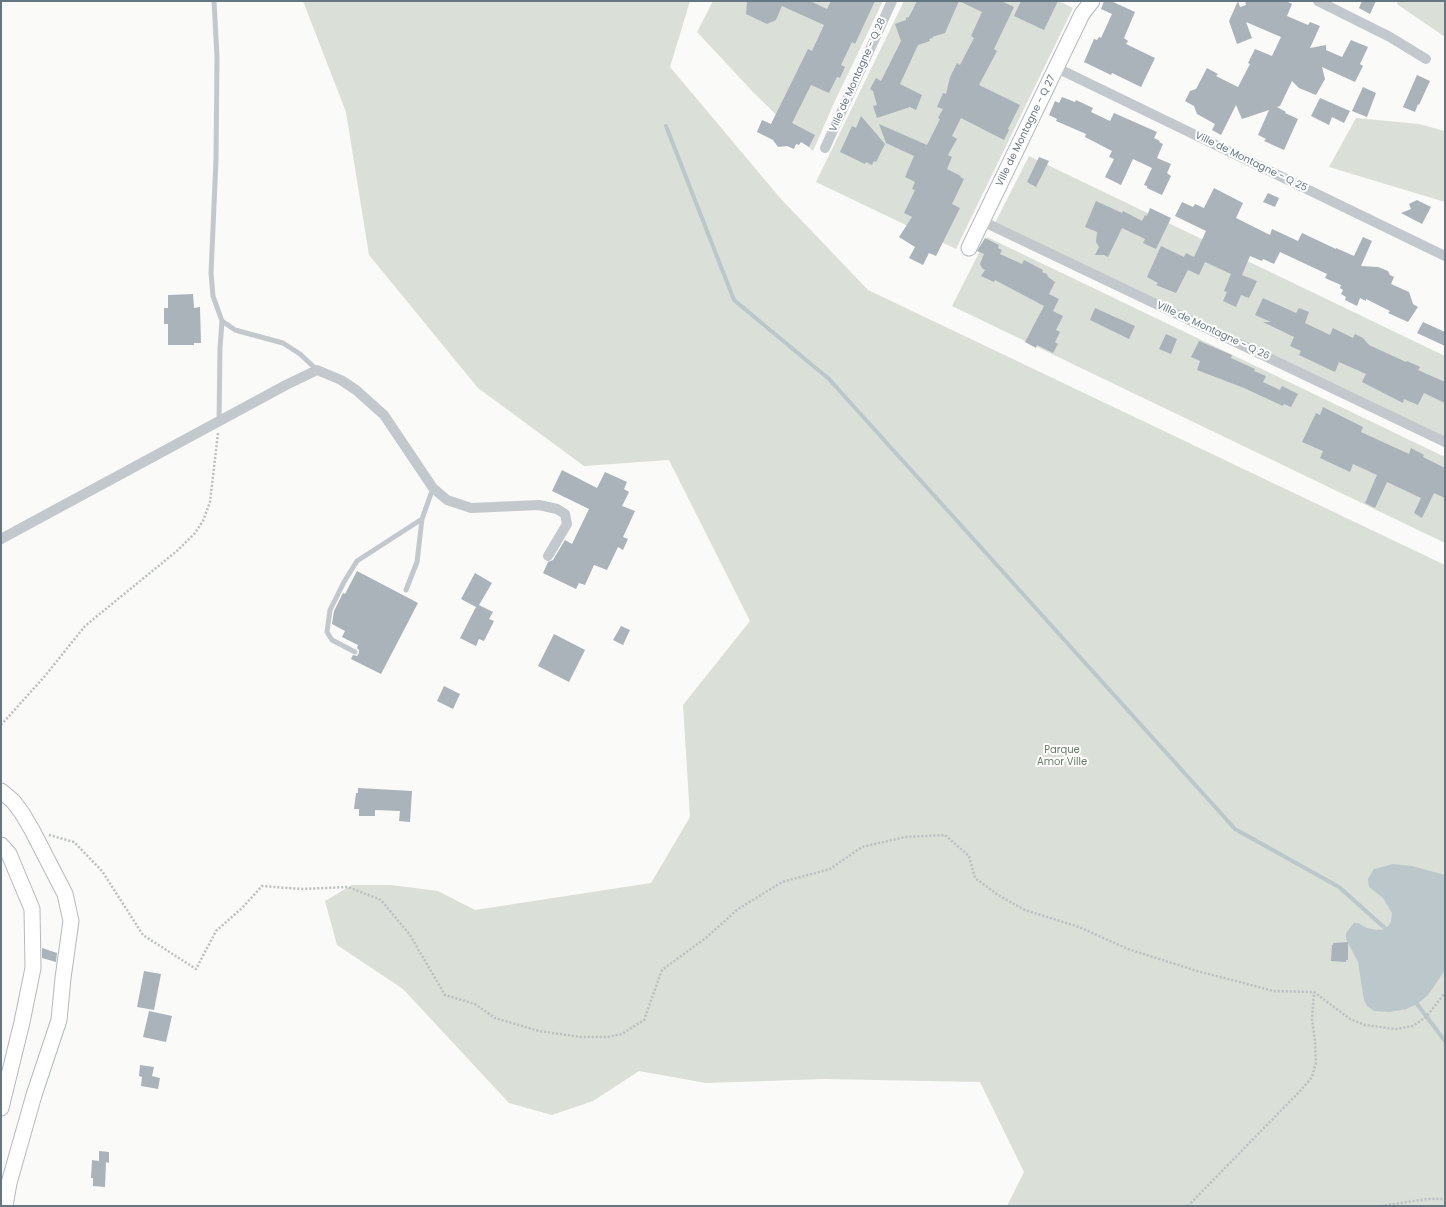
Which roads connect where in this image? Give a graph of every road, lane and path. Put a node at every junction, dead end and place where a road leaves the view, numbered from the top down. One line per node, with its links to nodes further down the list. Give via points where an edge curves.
1 (214, 1): 11 (lane, via 217,57 216,160 211,274 213,296)
2 (892, 1): 7 (street, Ville de Montagne - Q 28)
3 (1318, 1): 5 (street, via 1390,37)
4 (1087, 4): 6 (street, Ville de Montagne - Q 27)
5 (1426, 59)
6 (1057, 68): 8 (street, Ville de Montagne - Q 27); 10 (street, Ville de Montagne - Q 25)
7 (825, 148)
8 (982, 221): 9 (street, Ville de Montagne - Q 27); 14 (street, Ville de Montagne - Q 26)
9 (969, 248)
10 (1445, 256)
11 (222, 321): 12 (lane, via 236,330 283,343); 13 (lane)
12 (317, 370): 13 (street); 15 (street, via 341,380 356,390 384,415)
13 (219, 422): 17 (street); 21 (path, via 210,502 195,533 178,550 85,626)
14 (1445, 442)
15 (433, 488): 16 (lane); 18 (street, via 447,500 471,508 539,505 557,509 565,514 567,524)
16 (422, 519): 19 (lane, via 417,562); 20 (lane, via 357,561 344,582 330,610 328,632 332,640)
17 (1, 539)
18 (548, 556)
19 (406, 590)
20 (355, 652)
21 (1, 725)
22 (1, 791): 23 (street, via 22,813)
23 (32, 830): 25 (path, via 74,842 102,871 143,935 196,969 216,931 262,886 301,889 348,887 381,900 410,934 445,995 475,1004 495,1018 539,1031 580,1037 607,1038 622,1034 644,1020 662,970 707,937 738,909 782,882 830,870 862,847 905,837 945,835 969,856 975,878 1025,910 1079,927 1128,949 1197,971 1274,991); 29 (street, via 64,894 71,921 59,1020 34,1095)
24 (1, 845): 27 (street, via 9,854 32,909 33,968)
25 (1314, 992): 26 (path, via 1350,1019 1366,1025 1396,1029 1414,1026); 30 (path, via 1312,1019 1316,1063 1312,1077)
26 (1445, 993)
27 (1, 1108)
28 (1445, 1199): 31 (path)
29 (5, 1206)
30 (1188, 1206)
31 (1381, 1206)

